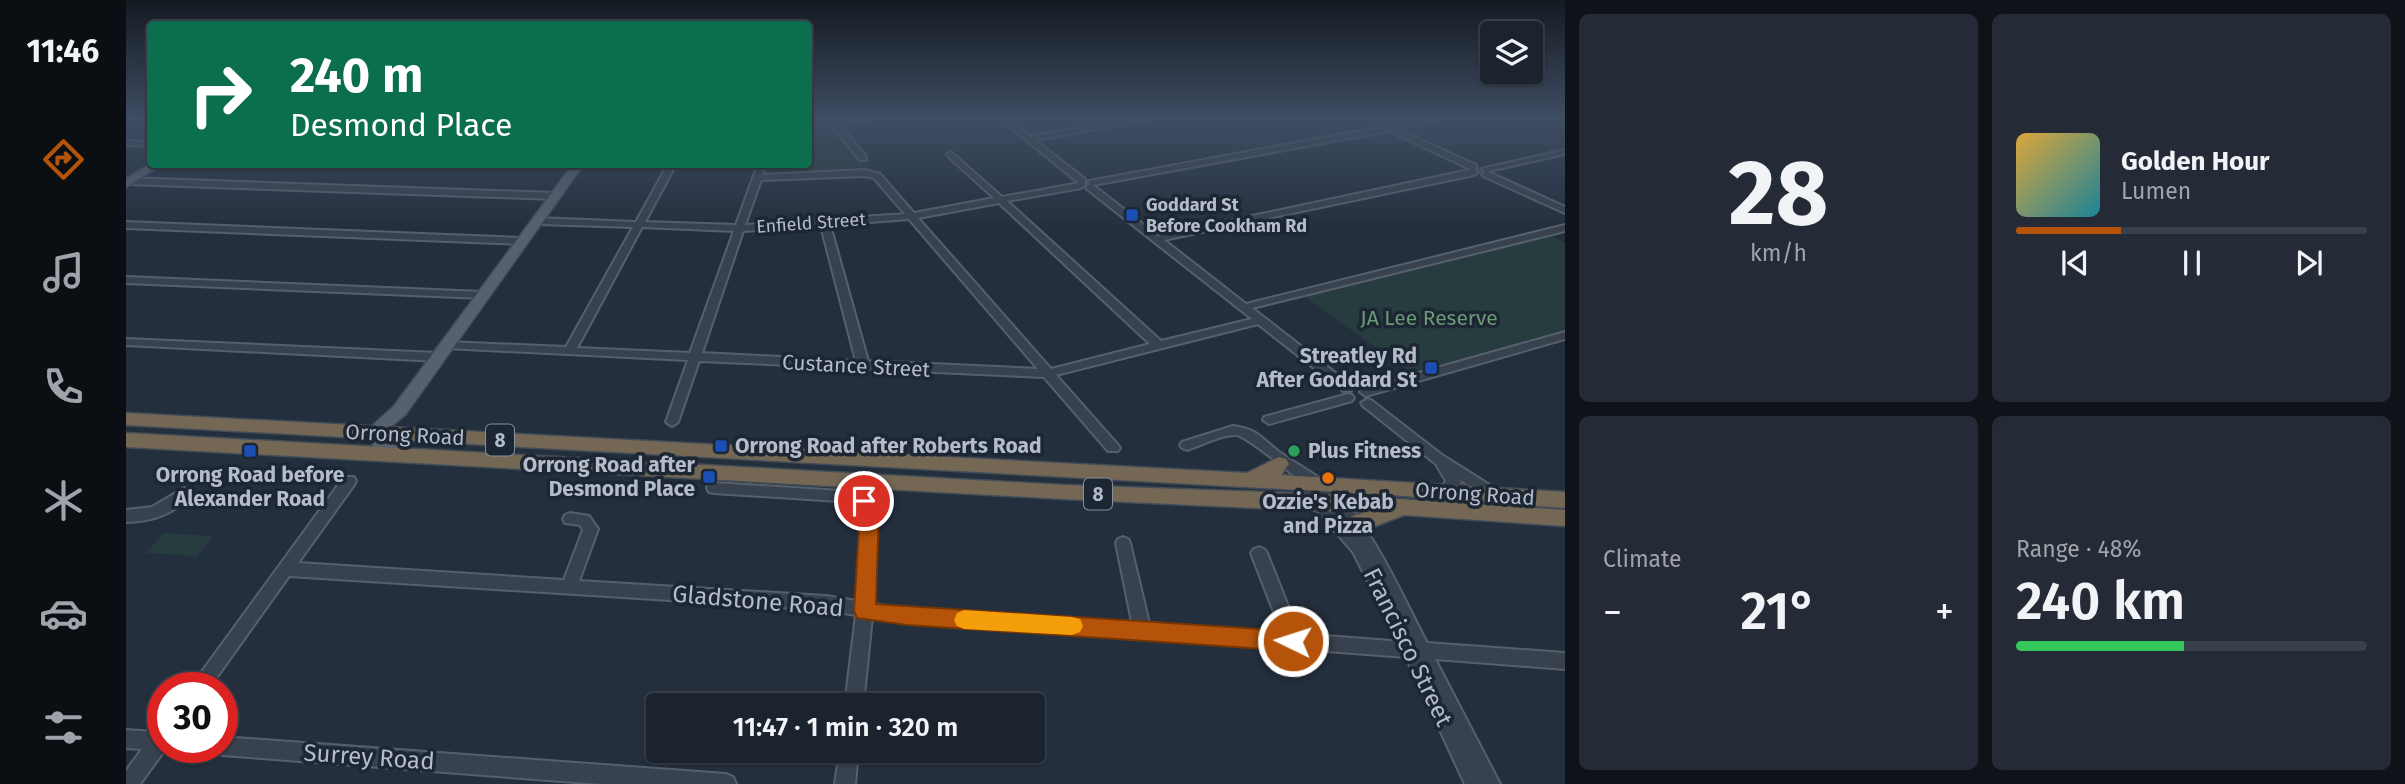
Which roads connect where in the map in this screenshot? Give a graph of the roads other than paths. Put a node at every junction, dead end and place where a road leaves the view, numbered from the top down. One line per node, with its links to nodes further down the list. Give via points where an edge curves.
1 (951, 154): 18 (street)
2 (860, 155): 7 (street)
3 (1048, 155): 16 (street)
4 (1245, 155): 16 (street, Enfield Street)
5 (1444, 155): 12 (street)
6 (1554, 155): 13 (street)
7 (863, 158)
8 (149, 168): 15 (main road)
9 (576, 168): 17 (main road)
10 (670, 168): 23 (street)
11 (761, 168): 14 (street)
12 (1474, 169): 13 (street); 27 (street)
13 (1486, 171): 19 (street)
14 (757, 178): 20 (street, via 871,174); 25 (street)
15 (127, 182): 17 (street)
16 (1086, 184): 18 (street, Enfield Street); 27 (street)
17 (555, 196): 21 (main road)
18 (999, 200): 20 (street, Enfield Street); 36 (street)
19 (1565, 211)
20 (912, 216): 22 (street, Enfield Street); 41 (street)
21 (538, 220): 23 (street, Enfield Street); 28 (main road)
22 (825, 223): 25 (street, Enfield Street); 40 (street)
23 (640, 224): 25 (street, Enfield Street); 37 (street)
24 (126, 225): 28 (street)
25 (741, 228): 39 (street)
26 (1565, 229): 31 (street)
27 (1156, 239): 31 (street)
28 (522, 241): 30 (main road)
29 (126, 280): 30 (street)
30 (483, 295): 35 (main road)
31 (1245, 307): 32 (street)
32 (1260, 320): 36 (street, Custance Street); 42 (street)
33 (1565, 335): 43 (street)
34 (126, 342): 38 (street)
35 (446, 345): 37 (street, Custance Street); 38 (main road)
36 (1158, 345): 41 (street, Custance Street)
37 (569, 352): 39 (street, Custance Street)
38 (437, 357): 47 (main road, via 400,410 389,417)
39 (694, 359): 40 (street, Custance Street); 46 (street)
40 (864, 367): 41 (street, Custance Street)
41 (1049, 373): 50 (street)
42 (1347, 393): 43 (street); 45 (street)
43 (1366, 397): 52 (street)
44 (126, 419): 47 (highway, Orrong Road / 8)
45 (1269, 420)
46 (672, 422)
47 (383, 433): 51 (main road, via 377,442); 55 (highway, Orrong Road / 8)
48 (126, 440): 51 (highway, Orrong Road / 8)
49 (1187, 445): 53 (street, via 1238,430 1251,434)
50 (1113, 448)
51 (398, 454): 59 (highway, Orrong Road / 8, via 1063,492)
52 (1437, 458): 57 (street, via 1454,482); 60 (street)
53 (1276, 459): 55 (highway, via 1274,470); 59 (street)
54 (349, 481): 69 (street)
55 (1247, 481): 59 (highway, Orrong Road / 8)
56 (714, 488): 71 (street, via 858,496 869,509)
57 (1446, 491): 59 (highway, Orrong Road / 8); 60 (highway, Orrong Road / 8)
58 (184, 493): 63 (street, via 152,515)
59 (1319, 494): 62 (highway, Orrong Road / 8); 66 (street, Francisco Street); 74 (street, Francisco Street, via 1358,548)
60 (1495, 496): 61 (highway, Orrong Road / 8)
61 (1565, 500)
62 (1410, 508): 64 (highway, Orrong Road / 8); 66 (highway)
63 (126, 516)
64 (1565, 518)
65 (570, 519): 70 (street, via 584,520 591,528)
66 (1355, 526): 74 (street, Francisco Street)
67 (1123, 543): 72 (street)
68 (1259, 553): 73 (street)
69 (285, 569): 70 (street, Gladstone Road); 76 (street)
70 (569, 587): 71 (street, Gladstone Road, via 826,603)
71 (865, 611): 72 (street, Gladstone Road); 77 (street)
72 (1142, 630): 73 (street, Gladstone Road)
73 (1293, 641): 74 (street, Gladstone Road)
74 (1417, 651): 75 (street, Gladstone Road); 86 (street, Francisco Street); 87 (street, Francisco Street)
75 (1565, 661)
76 (211, 672)
77 (855, 693)
78 (126, 739): 79 (street)
79 (147, 740)
80 (238, 747): 84 (street, Surrey Road)
81 (147, 759): 83 (street)
82 (848, 763): 85 (street)
83 (128, 784)
84 (726, 784)
85 (845, 784)
86 (1475, 784)
87 (1490, 784)

